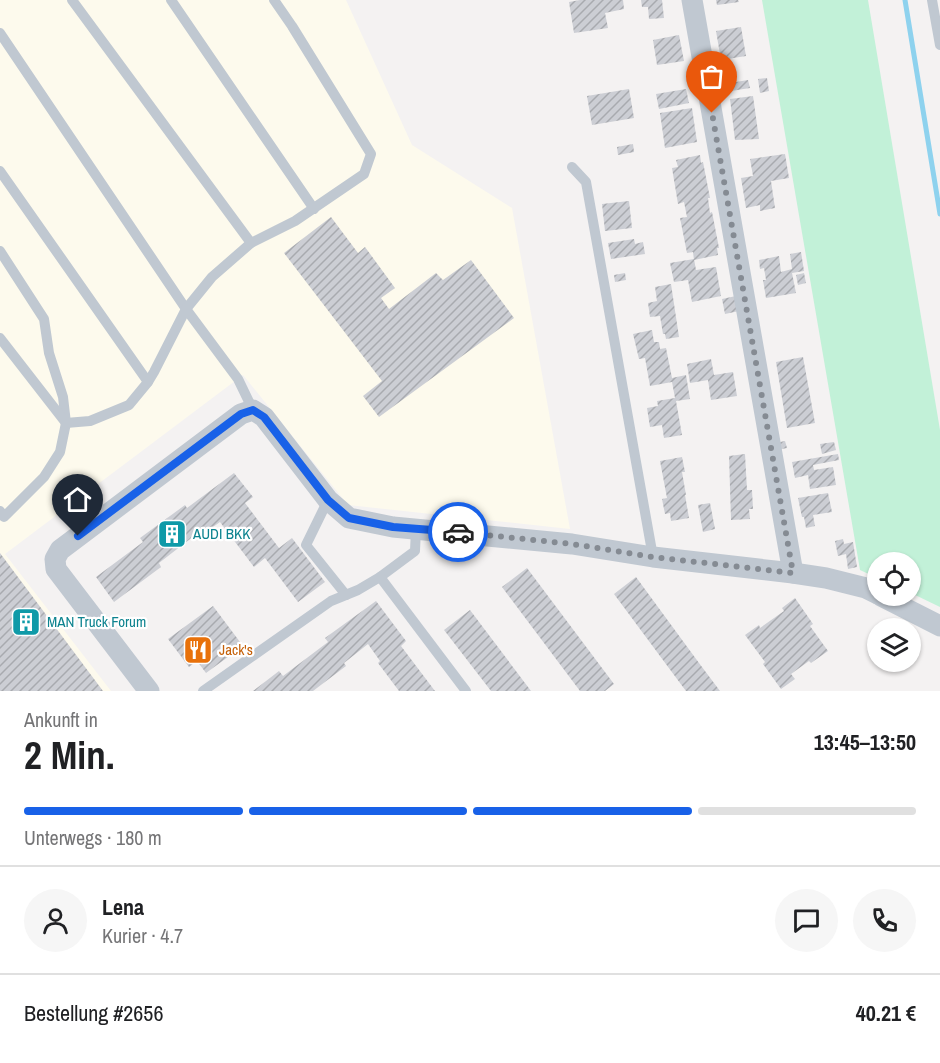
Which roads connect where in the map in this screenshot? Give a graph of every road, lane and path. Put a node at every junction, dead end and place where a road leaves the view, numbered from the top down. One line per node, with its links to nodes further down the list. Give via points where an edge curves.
1 (72, 0): 11 (lane)
2 (171, 0): 10 (lane)
3 (274, 0): 10 (lane, via 371,154 364,174)
4 (692, 0): 22 (street)
5 (932, 0): 7 (lane)
6 (0, 33): 13 (lane)
7 (940, 45)
8 (572, 167): 21 (lane, via 586,182)
9 (0, 171): 15 (lane)
10 (314, 208): 11 (lane)
11 (251, 243): 13 (lane, via 212,277)
12 (0, 252): 17 (lane, via 44,319)
13 (186, 309): 15 (lane); 16 (lane, via 238,379)
14 (0, 338): 17 (lane)
15 (148, 382): 17 (lane, via 129,405 90,421)
16 (253, 410): 18 (street, via 264,417); 28 (street, via 241,414 69,543 55,560 56,569)
17 (66, 423): 19 (lane, via 60,452 44,477 4,517)
18 (328, 500): 20 (street, via 349,518); 25 (lane, via 306,545)
19 (0, 511)
20 (416, 529): 21 (street, via 572,544); 23 (lane, via 415,551)
21 (653, 557): 22 (street)
22 (793, 573): 24 (street)
23 (380, 577): 25 (lane); 30 (lane)
24 (867, 589)
25 (346, 595): 29 (lane, via 331,601)
26 (901, 606): 27 (street)
27 (940, 626)
28 (149, 691)
29 (203, 691)
30 (466, 691)

